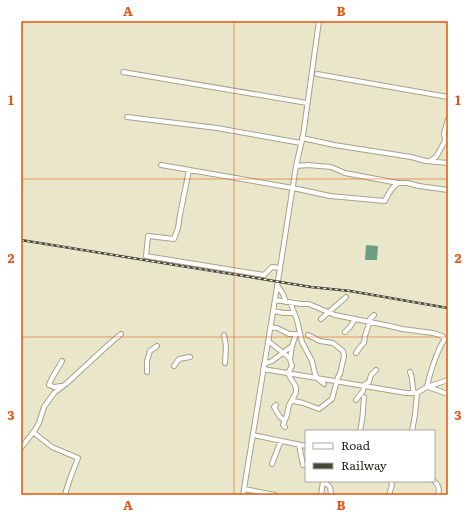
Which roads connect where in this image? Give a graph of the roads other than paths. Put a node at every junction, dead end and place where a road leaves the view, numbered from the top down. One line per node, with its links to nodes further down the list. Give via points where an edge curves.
1 (319, 21): 5 (street)
2 (123, 72): 5 (street)
3 (317, 74): 4 (street)
4 (448, 97)
5 (308, 104): 8 (street)
6 (127, 117): 9 (street, via 217,128)
7 (448, 119): 10 (street, via 444,133 445,141 436,157)
8 (302, 138): 9 (street); 10 (street)
9 (301, 143): 13 (street)
10 (430, 161): 11 (street)
11 (448, 163)
12 (161, 165): 14 (street)
13 (296, 166): 15 (street, via 331,167 345,173); 16 (street)
14 (189, 170): 16 (street); 18 (street, via 174,239 148,236 146,256 264,275 272,267)
15 (398, 183): 16 (street, via 390,190 385,202 330,196); 17 (street)
16 (292, 188): 18 (street)
17 (448, 190)
18 (280, 268): 19 (street)
19 (278, 285): 21 (street); 22 (street)
20 (346, 297): 24 (street)
21 (275, 300): 22 (street); 23 (street)
22 (288, 302): 24 (street, via 309,304); 25 (street)
23 (273, 311): 25 (street); 30 (street)
24 (329, 312): 27 (street); 28 (street)
25 (294, 313): 33 (street)
26 (374, 315): 29 (street)
27 (321, 319)
28 (355, 319): 29 (street); 31 (street)
29 (369, 322): 40 (street, via 364,344); 58 (street, via 434,333 445,339)
30 (270, 327): 33 (street, via 289,334); 36 (street)
31 (345, 332)
32 (121, 334): 57 (street)
33 (298, 334): 38 (street); 52 (street, via 312,361)
34 (224, 335): 44 (street)
35 (308, 335): 54 (street, via 332,343 343,351)
36 (268, 341): 39 (street); 45 (street)
37 (157, 346): 49 (street, via 150,351)
38 (292, 346): 39 (street); 42 (street)
39 (283, 352): 42 (street); 45 (street)
40 (356, 353)
41 (190, 357): 46 (street, via 179,359)
42 (290, 359): 51 (street, via 292,366)
43 (62, 361): 57 (street, via 49,385 54,388)
44 (225, 363)
45 (264, 364): 47 (street)
46 (174, 366)
47 (263, 369): 51 (street); 70 (street)
48 (376, 370): 56 (street, via 369,382)
49 (147, 372)
50 (410, 372): 59 (street)
51 (288, 373): 52 (street); 62 (street, via 297,388)
52 (317, 378): 54 (street); 55 (street)
53 (448, 380): 58 (street)
54 (337, 381): 56 (street); 62 (street, via 332,399 319,409 294,401)
55 (324, 384)
56 (364, 385): 59 (street); 63 (street)
57 (64, 386): 69 (street, via 48,399)
58 (427, 387): 59 (street); 60 (street)
59 (415, 393): 68 (street)
60 (448, 394)
61 (364, 397): 67 (street)
62 (293, 398): 65 (street)
63 (356, 400)
64 (276, 405): 65 (street, via 274,407)
65 (284, 420): 66 (street)
66 (285, 427)
67 (360, 430)
68 (412, 430)
69 (33, 432): 74 (street); 81 (street, via 52,447 78,458)
70 (253, 435): 71 (street); 80 (street)
71 (281, 441): 72 (street); 75 (street)
72 (299, 445): 73 (street); 76 (street)
73 (305, 446)
74 (21, 448)
75 (272, 464)
76 (305, 465)
77 (323, 482): 84 (street); 85 (street, via 330,487)
78 (391, 482): 86 (street)
79 (435, 482): 87 (street, via 439,488)
80 (244, 489): 82 (street); 83 (street)
81 (65, 495)
82 (243, 495)
83 (275, 495)
84 (321, 495)
85 (332, 495)
86 (389, 495)
87 (438, 495)

